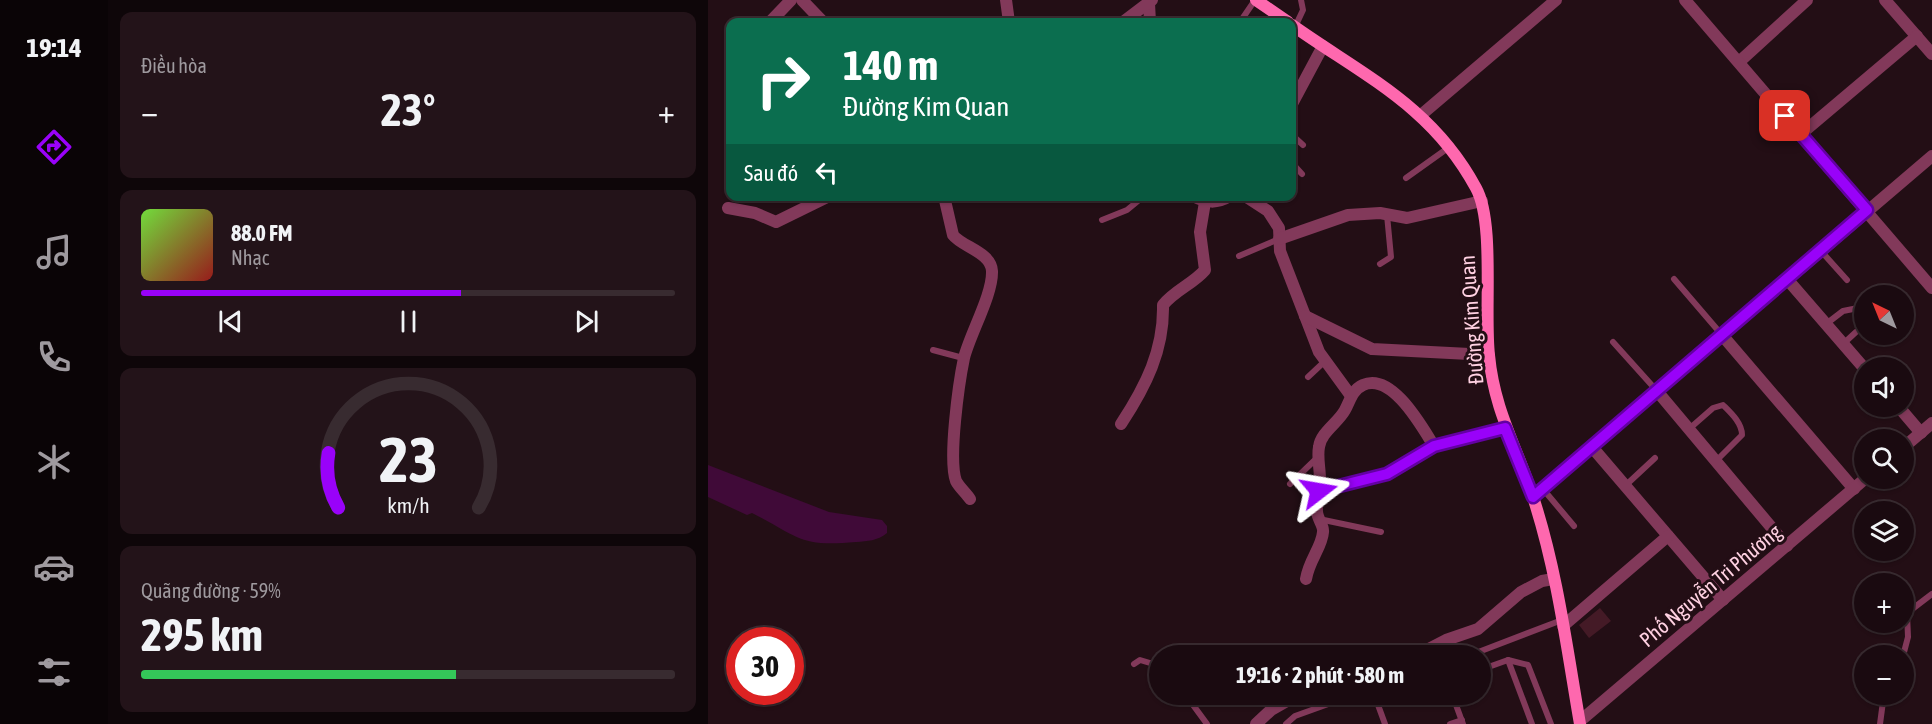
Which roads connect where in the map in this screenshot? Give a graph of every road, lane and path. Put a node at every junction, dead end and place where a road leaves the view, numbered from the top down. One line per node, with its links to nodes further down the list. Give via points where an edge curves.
1 (791, 0): 11 (street)
2 (802, 0): 12 (street)
3 (1006, 0): 13 (street)
4 (1256, 0): 16 (lane); 17 (main road, Đường Kim Quan)
5 (1301, 0): 18 (lane, via 1303,10)
6 (1556, 0): 25 (street)
7 (1685, 0): 23 (street)
8 (1806, 0): 23 (street)
9 (1885, 0): 20 (street)
10 (1150, 1): 14 (street); 15 (street)
11 (773, 18)
12 (818, 18)
13 (1008, 18)
14 (1128, 18)
15 (1150, 18)
16 (1243, 18)
17 (1281, 18)
18 (1296, 19)
19 (1296, 28): 21 (main road, Đường Kim Quan)
20 (1917, 36): 22 (street); 26 (street)
21 (1323, 46): 24 (street); 25 (main road, Đường Kim Quan, via 1398,95)
22 (1932, 54)
23 (1739, 62): 26 (street)
24 (1296, 97)
25 (1421, 115): 29 (main road, Đường Kim Quan)
26 (1801, 134): 42 (street)
27 (1296, 139): 28 (lane)
28 (1303, 145)
29 (1448, 148): 33 (lane); 39 (main road, Đường Kim Quan)
30 (1932, 156): 42 (street)
31 (1296, 168): 32 (lane)
32 (1302, 174)
33 (1406, 178)
34 (819, 201): 41 (street, via 776,222)
35 (945, 201): 63 (street, via 953,234 988,261 992,270)
36 (1138, 201): 44 (lane)
37 (1222, 201): 40 (street)
38 (1253, 201): 45 (street, via 1268,211 1279,228)
39 (1482, 201): 43 (street, via 1407,218); 61 (main road, Đường Kim Quan)
40 (1205, 202): 70 (street, via 1200,232 1205,270 1163,305 1163,332 1150,369)
41 (728, 208)
42 (1867, 210): 46 (street); 52 (street)
43 (1387, 215): 45 (street, via 1348,216); 48 (lane, via 1390,258)
44 (1102, 220)
45 (1279, 239): 47 (lane); 54 (street)
46 (1821, 250): 50 (street); 51 (lane)
47 (1239, 256)
48 (1380, 264)
49 (1674, 279): 57 (lane)
50 (1787, 279): 55 (street); 57 (street)
51 (1847, 280)
52 (1932, 288)
53 (1854, 309): 55 (lane, via 1843,311)
54 (1305, 316): 61 (street, via 1372,349); 64 (street)
55 (1826, 324): 59 (street)
56 (1854, 334): 59 (lane)
57 (1722, 335): 66 (street); 82 (street)
58 (1613, 342): 66 (lane)
59 (1843, 344): 62 (street)
60 (933, 350): 63 (lane)
61 (1489, 354): 71 (main road, Đường Kim Quan)
62 (1854, 357)
63 (964, 358): 85 (street, via 952,460 957,481)
64 (1324, 362): 65 (lane); 67 (street)
65 (1308, 377)
66 (1657, 391): 72 (street); 76 (street)
67 (1351, 396): 75 (street, via 1364,384 1378,383 1389,389 1402,400); 77 (street, via 1321,439)
68 (1907, 417): 73 (street)
69 (1932, 423): 73 (street)
70 (1121, 424)
71 (1505, 428): 75 (street); 84 (main road, Đường Kim Quan)
72 (1689, 429): 79 (street); 79 (lane, via 1723,405 1741,426 1740,439)
73 (1921, 433): 74 (street)
74 (1914, 439)
75 (1434, 446): 83 (street, via 1387,474)
76 (1592, 447): 81 (street); 84 (street)
77 (1318, 456): 80 (lane); 83 (street)
78 (1655, 458): 81 (lane)
79 (1716, 461): 90 (street)
80 (1290, 484)
81 (1625, 486): 89 (street)
82 (1854, 489): 90 (street, Phố Nguyễn Tri Phương)
83 (1319, 491): 86 (street)
84 (1538, 492): 87 (lane); 92 (main road, Đường Kim Quan)
85 (970, 499)
86 (1318, 519): 88 (lane); 91 (street, via 1324,528 1323,535)
87 (1574, 526)
88 (1381, 532)
89 (1668, 536): 94 (street); 95 (street)
90 (1787, 546): 94 (street, Phố Nguyễn Tri Phương)
91 (1306, 579)
92 (1553, 579): 95 (main road, Đường Kim Quan); 96 (street, via 1521,592 1478,629)
93 (1932, 594): 97 (lane, via 1907,613)
94 (1723, 600): 110 (street, Phố Nguyễn Tri Phương)
95 (1562, 623): 98 (lane); 110 (main road, Đường Kim Quan)
96 (1436, 645)
97 (1906, 645)
98 (1491, 648)
99 (1508, 660): 102 (lane); 116 (lane); 117 (lane, via 1528,665)
100 (1149, 663): 101 (lane, via 1140,660)
101 (1134, 664)
102 (1491, 666)
103 (1193, 705): 111 (lane)
104 (1280, 705): 112 (street)
105 (1326, 705): 113 (lane, via 1295,716)
106 (1378, 705): 114 (lane)
107 (1456, 705): 109 (lane)
108 (1883, 705): 118 (lane)
109 (1462, 722): 115 (lane)
110 (1580, 723)
111 (1207, 724)
112 (1256, 724)
113 (1286, 724)
114 (1385, 724)
115 (1450, 724)
116 (1532, 724)
117 (1551, 724)
118 (1880, 724)

